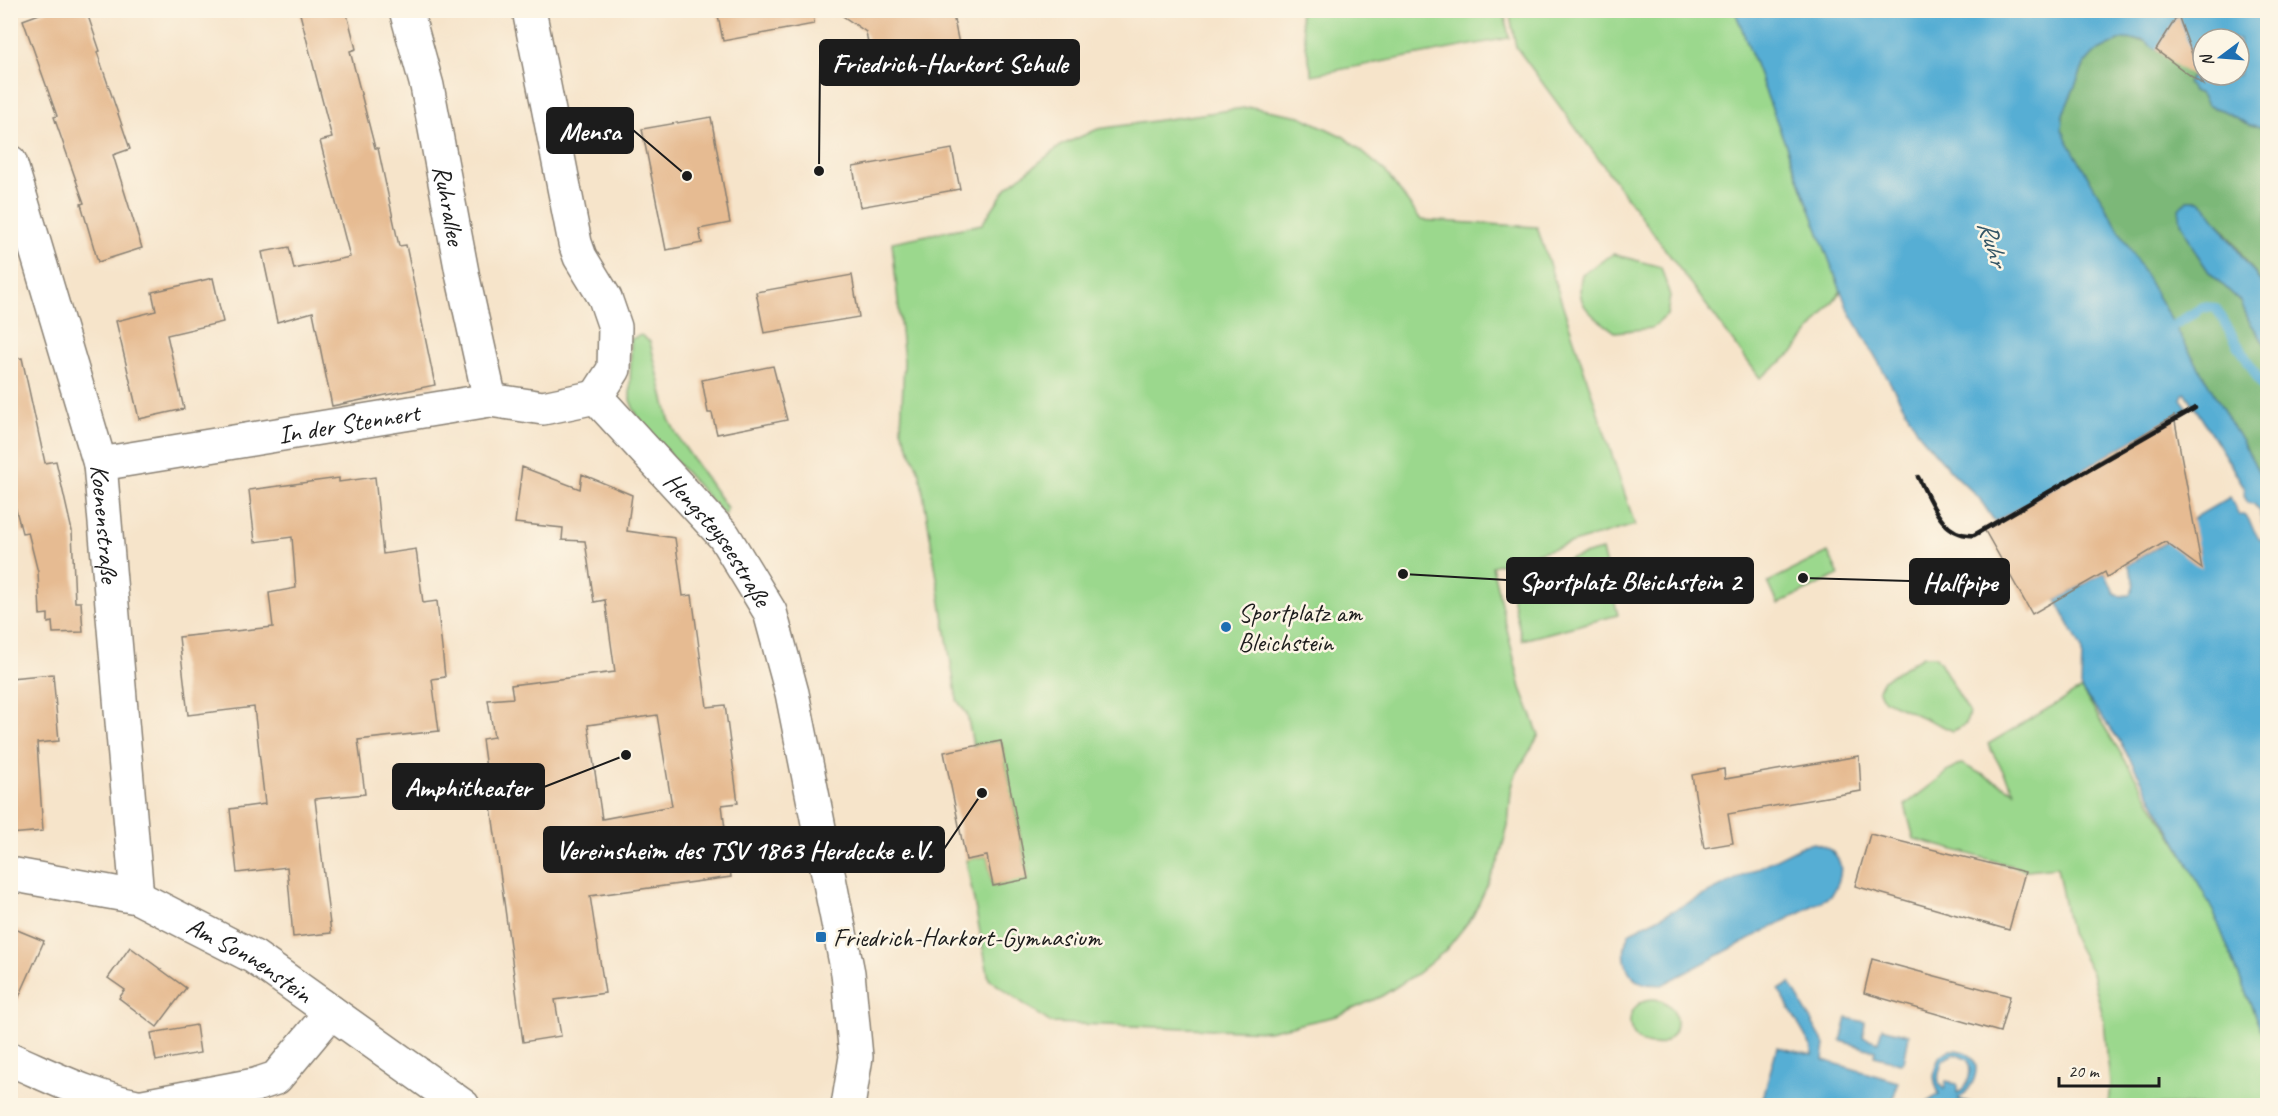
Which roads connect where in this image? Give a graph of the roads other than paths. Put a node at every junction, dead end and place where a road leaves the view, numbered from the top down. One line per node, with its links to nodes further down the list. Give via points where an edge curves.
1 (406, 10): 5 (street, Ruhrallee, via 428,86)
2 (529, 10): 4 (street, via 579,257 605,298 615,327 614,369)
3 (10, 162): 6 (street, Koenenstraße)
4 (596, 397): 5 (street, In der Stennert, via 543,408); 14 (street, Hengsteyseestraße, via 724,536 770,612 792,693 848,973 856,1057)
5 (490, 400): 6 (street, In der Stennert)
6 (100, 464): 8 (street, Koenenstraße)
7 (10, 874): 8 (street, Am Sonnenstein)
8 (137, 897): 9 (street, Am Sonnenstein, via 254,957)
9 (331, 1012): 12 (street, via 276,1078); 13 (street, Am Sonnenstein)
10 (10, 1059): 11 (street, via 81,1090)
11 (137, 1106)
12 (143, 1106)
13 (463, 1106)
14 (848, 1106)

